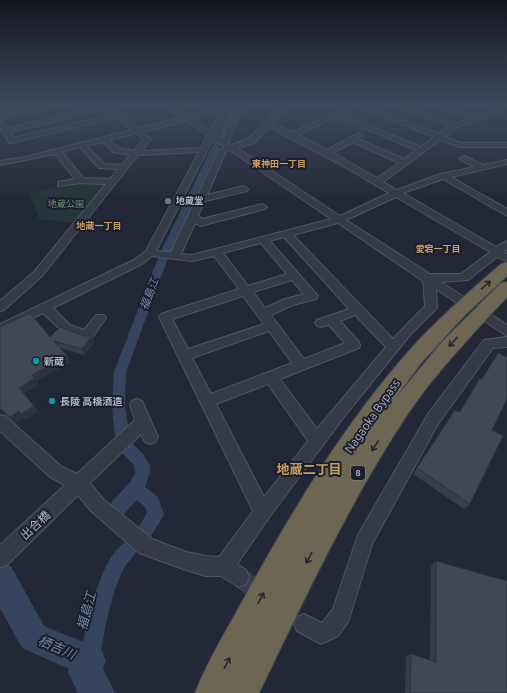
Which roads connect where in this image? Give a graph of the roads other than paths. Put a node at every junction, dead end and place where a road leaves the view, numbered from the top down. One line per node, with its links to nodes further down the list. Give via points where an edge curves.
1 (9, 136): 2 (street, via 12,141)
2 (31, 136)
3 (116, 136): 13 (street)
4 (145, 136): 21 (street, via 148,139)
5 (211, 136): 18 (street)
6 (214, 136): 15 (street)
7 (229, 136): 15 (street)
8 (255, 136): 15 (street, via 250,141)
9 (296, 136): 22 (street)
10 (357, 136): 14 (street)
11 (390, 136): 19 (street)
12 (440, 137): 16 (street, via 460,145); 19 (street)
13 (104, 139): 17 (street); 21 (street, via 117,151)
14 (353, 139): 22 (street); 24 (street)
15 (224, 144): 36 (street); 40 (street)
16 (507, 144)
17 (82, 145): 20 (street); 27 (street, via 102,166)
18 (204, 150): 21 (street); 46 (street)
19 (422, 150): 24 (street)
20 (56, 151): 26 (street); 30 (street)
21 (135, 153): 27 (street)
22 (326, 154): 32 (street)
23 (464, 158): 28 (street)
24 (404, 162): 32 (street)
25 (507, 162): 28 (street)
26 (0, 163)
27 (124, 167): 31 (street)
28 (481, 167): 29 (street)
29 (443, 176): 35 (street); 38 (street)
30 (80, 180): 31 (street); 33 (street)
31 (111, 182): 54 (street, via 38,274)
32 (377, 182): 35 (street)
33 (61, 184)
34 (244, 189): 36 (street)
35 (396, 193): 40 (street); 45 (street)
36 (200, 199): 39 (street)
37 (262, 207): 39 (street, via 200,223)
38 (507, 213)
39 (192, 216): 47 (street)
40 (338, 220): 41 (street); 51 (street)
41 (287, 234): 42 (street); 57 (street)
42 (264, 240): 44 (street); 50 (street)
43 (507, 244): 45 (street)
44 (217, 252): 47 (street, via 192,258); 53 (street)
45 (496, 252): 48 (street); 51 (street, via 464,278)
46 (154, 254): 47 (street); 55 (street)
47 (173, 256)
48 (507, 258)
49 (507, 267): 56 (highway, Nagaoka Bypass / 8, one-way to 49)
50 (295, 275): 53 (street); 58 (street, via 312,296 289,302)
51 (428, 278): 56 (street); 64 (street, via 431,307)
52 (507, 287): 56 (highway, Nagaoka Bypass / 8)
53 (245, 292): 58 (street); 65 (street, via 165,317)
54 (0, 307)
55 (44, 307): 59 (street, via 66,328 87,336); 61 (street)
56 (473, 309): 62 (street); 78 (highway, Nagaoka Bypass / 8, via 400,408)
57 (358, 310): 64 (street, via 386,341); 66 (street, via 327,321 354,345)
58 (263, 314): 60 (street)
59 (100, 318)
60 (271, 326): 65 (street); 66 (street)
61 (0, 329)
62 (507, 331)
63 (507, 342): 77 (street, via 489,343 433,419 364,542 341,615 331,629 321,634)
64 (394, 346): 73 (street)
65 (183, 356): 68 (street)
66 (300, 365): 67 (street)
67 (271, 377): 68 (street); 73 (street)
68 (206, 402): 75 (street, via 257,502)
69 (137, 405): 71 (street)
70 (0, 421): 74 (street)
71 (140, 424): 72 (street); 74 (street, 出合橋)
72 (150, 437)
73 (318, 442): 75 (street)
74 (75, 488): 75 (street, via 146,546 186,561 232,572); 76 (street, 出合橋)
75 (264, 510)
76 (0, 558)
77 (304, 624)
78 (252, 641): 79 (highway, Nagaoka Bypass / 8, one-way to 78); 80 (highway, Nagaoka Bypass / 8)
79 (211, 693)
80 (242, 693)

